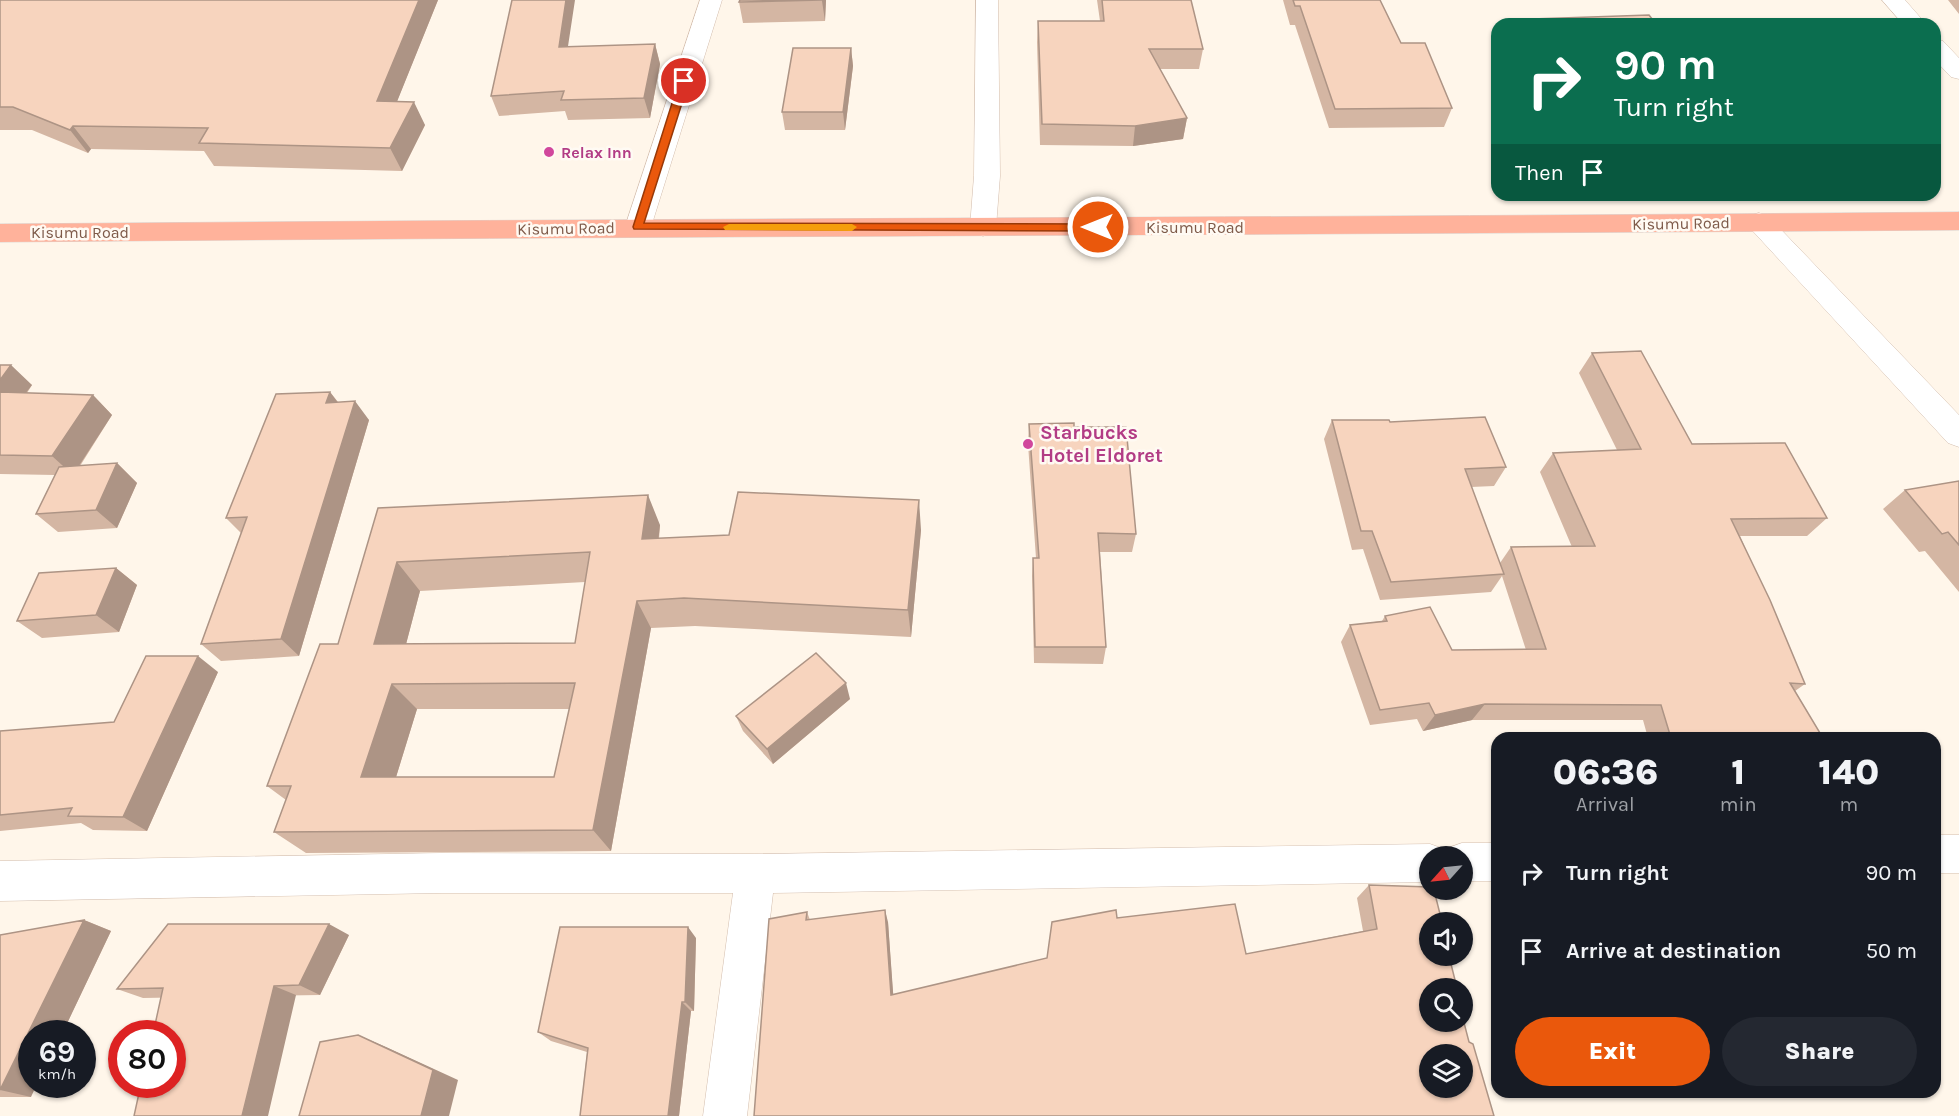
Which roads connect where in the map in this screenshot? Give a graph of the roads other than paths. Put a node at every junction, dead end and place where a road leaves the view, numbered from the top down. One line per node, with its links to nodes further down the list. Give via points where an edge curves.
1 (711, 0): 9 (street)
2 (987, 0): 10 (street, via 987,176)
3 (1893, 0): 4 (street)
4 (1910, 18)
5 (1941, 52): 6 (street)
6 (1959, 72)
7 (1959, 220): 8 (highway, Kisumu Road)
8 (1759, 222): 10 (highway, Kisumu Road); 12 (street)
9 (638, 227): 10 (highway, Kisumu Road); 11 (highway, Kisumu Road)
10 (983, 227)
11 (0, 233)
12 (1959, 435)
13 (1941, 854): 14 (street)
14 (1959, 854)
15 (1473, 862): 16 (street)
16 (1491, 862)
17 (1419, 863): 18 (street)
18 (755, 874): 19 (street, via 441,873); 20 (street)
19 (0, 881)
20 (725, 1116)

